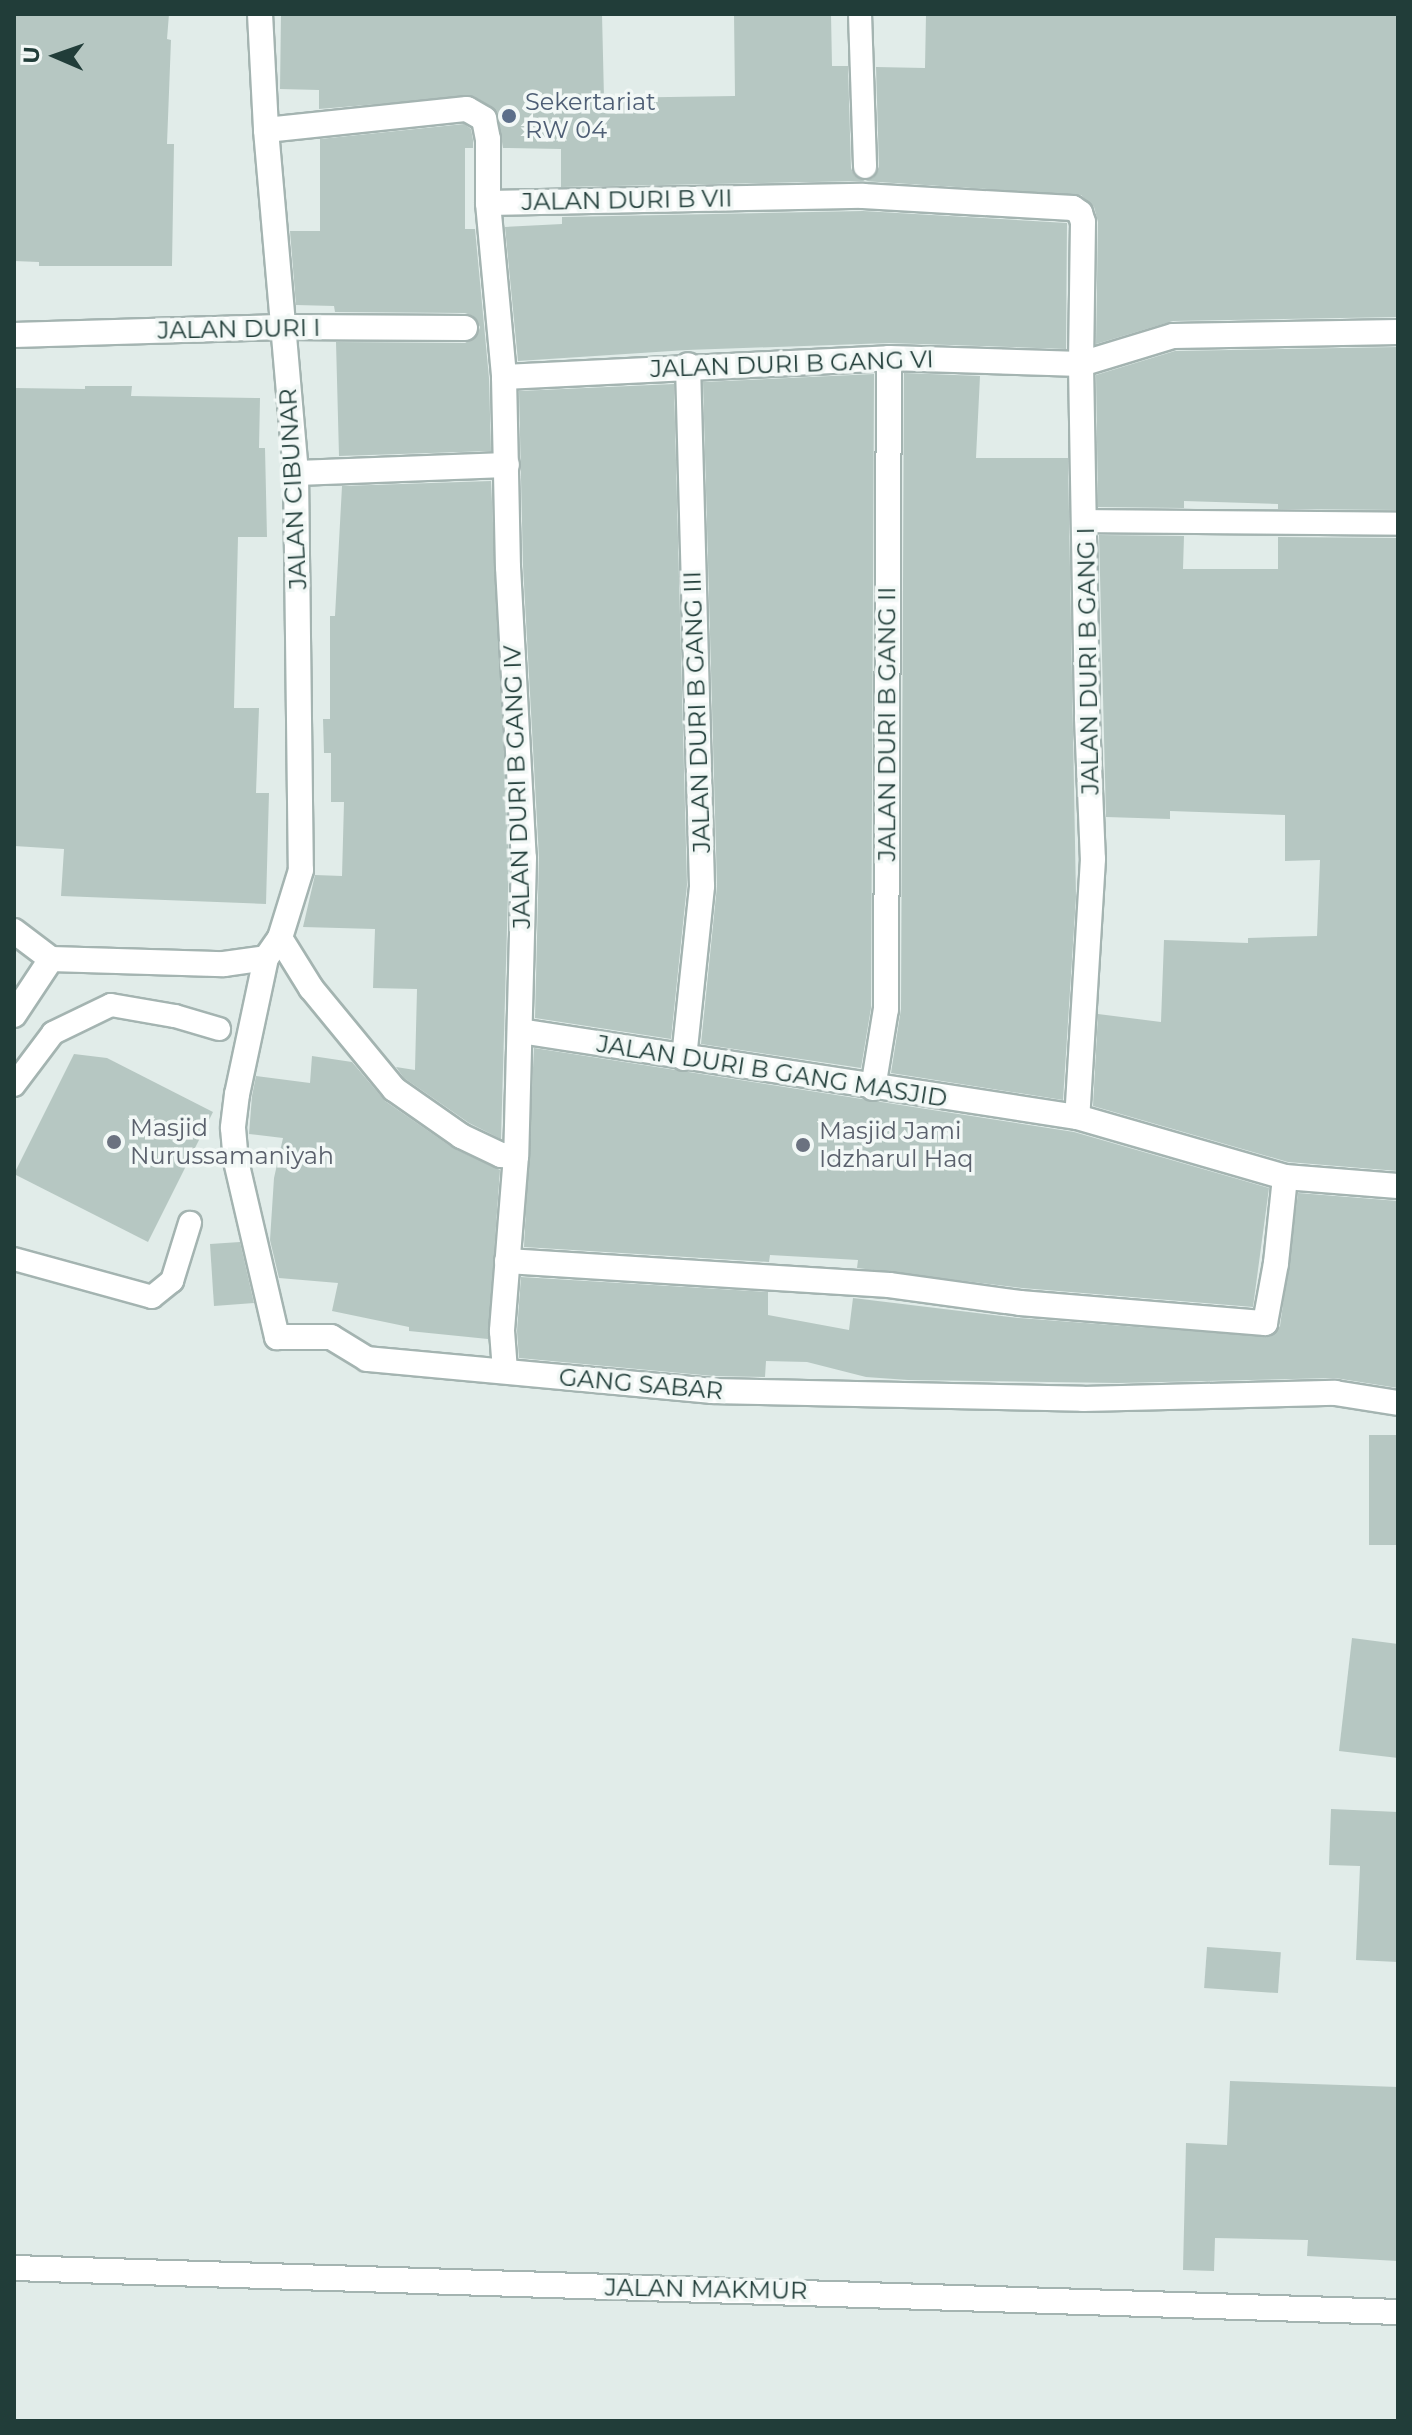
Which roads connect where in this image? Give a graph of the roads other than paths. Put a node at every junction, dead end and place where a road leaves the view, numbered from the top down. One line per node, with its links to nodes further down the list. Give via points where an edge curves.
1 (260, 14): 3 (street, JALAN CIBUNAR)
2 (860, 14): 4 (lane)
3 (266, 130): 5 (street, JALAN DURI B VII, via 467,109 484,119); 7 (street, JALAN CIBUNAR)
4 (865, 167)
5 (488, 203): 6 (street, JALAN DURI B VII, via 863,196); 14 (street, JALAN DURI B GANG IV)
6 (1073, 208): 12 (street, JALAN DURI B GANG I, via 1083,222)
7 (283, 327): 8 (street, JALAN DURI I); 10 (street, JALAN DURI I); 16 (street, JALAN CIBUNAR)
8 (465, 328)
9 (1398, 332): 12 (street, JALAN DURI B GANG VI, via 1173,336)
10 (14, 335)
11 (889, 358): 12 (street, JALAN DURI B GANG VI); 13 (street, JALAN DURI B GANG VI); 27 (street, JALAN DURI B GANG II, via 886,1009)
12 (1081, 364): 17 (street, JALAN DURI B GANG I)
13 (688, 365): 14 (street, JALAN DURI B GANG VI); 25 (street, JALAN DURI B GANG III, via 702,886)
14 (504, 377): 15 (street, JALAN DURI B GANG IV)
15 (507, 465): 16 (street); 24 (street, JALAN DURI B GANG IV, via 524,858)
16 (296, 473): 20 (street, JALAN CIBUNAR, via 301,870)
17 (1085, 521): 18 (lane); 28 (street, JALAN DURI B GANG I, via 1093,859)
18 (1398, 524)
19 (14, 931): 21 (street)
20 (273, 948): 21 (street, via 224,964); 29 (street, via 394,1089 461,1136 501,1155); 35 (street, GANG SABAR, via 233,1128 277,1337 331,1337 367,1359)
21 (51, 959): 22 (street)
22 (14, 1015)
23 (219, 1029): 26 (lane, via 111,1005 53,1033)
24 (520, 1031): 25 (street, JALAN DURI B GANG MASJID); 29 (street, JALAN DURI B GANG IV)
25 (684, 1058): 27 (street, JALAN DURI B GANG MASJID)
26 (14, 1085)
27 (873, 1088): 28 (street, JALAN DURI B GANG MASJID)
28 (1077, 1117): 30 (street, JALAN DURI B GANG MASJID)
29 (516, 1156): 34 (street, JALAN DURI B GANG IV)
30 (1285, 1177): 31 (street, JALAN DURI B GANG MASJID); 34 (street, via 1265,1323 1020,1303 889,1285)
31 (1398, 1186)
32 (190, 1223): 33 (lane, via 172,1281 152,1297)
33 (14, 1259)
34 (507, 1261): 35 (street, JALAN DURI B GANG IV)
35 (505, 1371): 36 (street, GANG SABAR, via 712,1391 1083,1399 1335,1393)
36 (1398, 1403)
37 (14, 2268): 38 (street, JALAN MAKMUR)
38 (1398, 2312)

